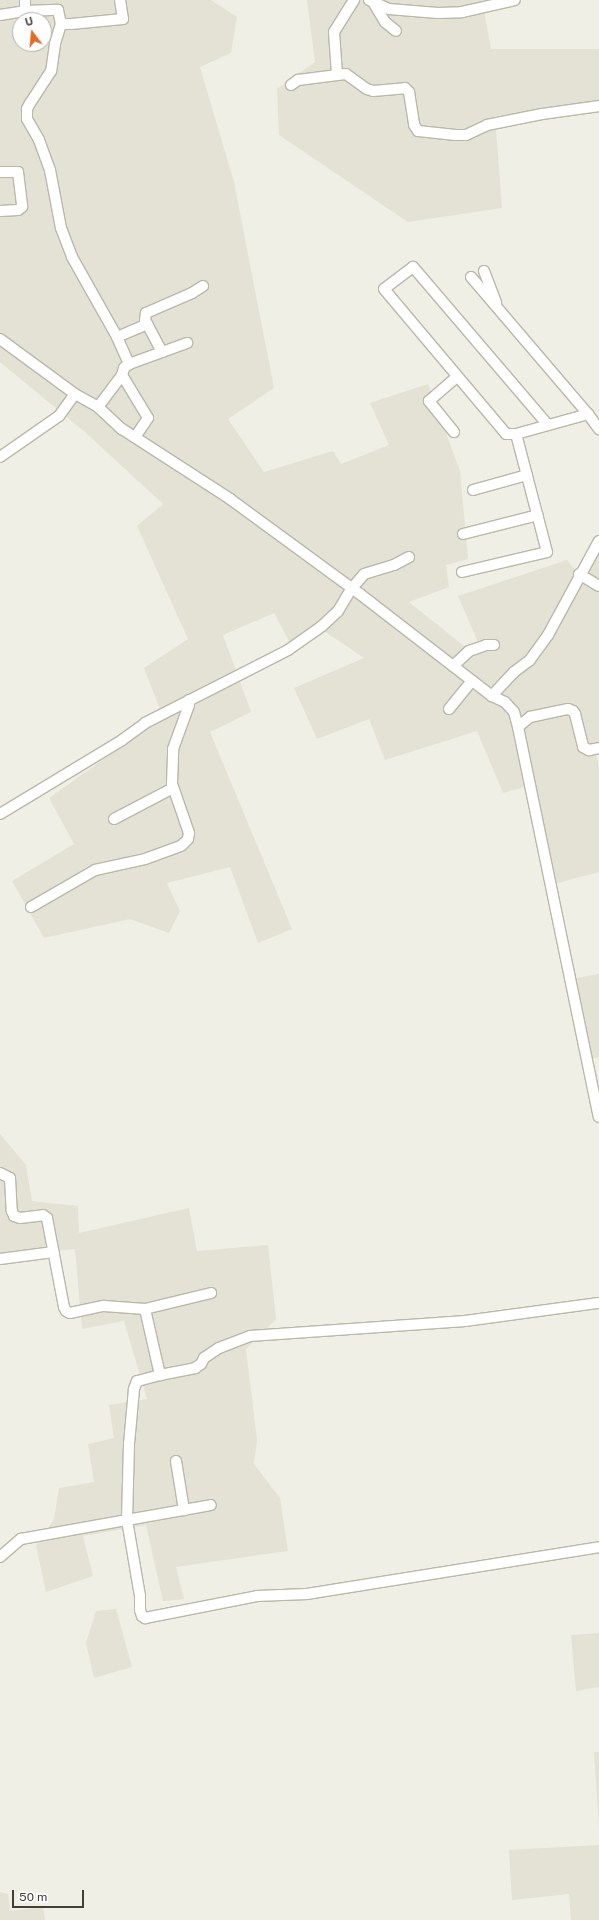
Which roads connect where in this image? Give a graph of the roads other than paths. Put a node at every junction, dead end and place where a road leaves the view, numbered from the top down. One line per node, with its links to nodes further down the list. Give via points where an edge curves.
1 (25, 0): 7 (street)
2 (120, 0): 9 (street, via 123,19)
3 (354, 0): 11 (street, via 334,32)
4 (515, 0): 5 (street, via 462,12 438,13 389,9)
5 (371, 1): 10 (street, via 385,22)
6 (58, 5): 7 (street); 9 (street)
7 (25, 11): 8 (street)
8 (0, 15)
9 (61, 24): 21 (street, via 51,71 30,103 26,115 50,170 61,228 72,257)
10 (396, 31)
11 (338, 74): 12 (street, via 298,80); 13 (street, via 346,74 364,88 373,91 405,88 409,92 416,130 426,132 466,135 487,125)
12 (291, 85)
13 (599, 106)
14 (0, 172): 15 (street, via 18,172 22,207 18,210)
15 (0, 210)
16 (484, 271): 19 (street)
17 (471, 277): 19 (street)
18 (203, 286): 20 (street, via 183,298 148,311 145,317)
19 (498, 308): 30 (street)
20 (147, 324): 21 (street); 24 (street)
21 (117, 337): 25 (street)
22 (0, 339): 28 (street)
23 (187, 343): 24 (street)
24 (162, 352): 25 (street)
25 (129, 364): 26 (street, via 124,368)
26 (122, 375): 29 (street); 35 (street, via 148,418)
27 (458, 377): 31 (street, via 384,289 413,267); 33 (street, via 429,401); 34 (street, via 506,434)
28 (75, 394): 29 (street); 36 (street, via 59,416)
29 (98, 408): 35 (street)
30 (588, 414): 31 (street); 32 (street)
31 (548, 425): 34 (street)
32 (599, 429)
33 (454, 432)
34 (516, 434): 37 (street)
35 (135, 437): 46 (street, via 230,498)
36 (0, 457)
37 (527, 475): 38 (street); 39 (street)
38 (472, 490)
39 (538, 515): 40 (street); 43 (street, via 547,552)
40 (463, 534)
41 (599, 541): 44 (street)
42 (408, 557): 46 (street, via 394,565 364,574)
43 (462, 572)
44 (579, 574): 45 (street); 50 (street, via 548,635 530,660 514,672)
45 (599, 586)
46 (352, 588): 48 (street); 51 (street, via 338,611 288,650)
47 (494, 645): 48 (street, via 469,651)
48 (453, 666): 49 (street)
49 (472, 681): 50 (street); 52 (street)
50 (492, 696): 53 (street, via 505,702 514,712)
51 (188, 700): 55 (street, via 189,705 173,749); 56 (street, via 146,723)
52 (449, 709)
53 (518, 727): 54 (street, via 530,717 568,709 575,714 583,747 589,750); 59 (street)
54 (599, 748)
55 (173, 788): 57 (street); 58 (street, via 189,833 188,839 180,846 145,859 95,870)
56 (0, 814)
57 (114, 819)
58 (31, 908)
59 (599, 1118)
60 (0, 1173): 61 (street, via 10,1178 14,1216 20,1218 43,1215 47,1218)
61 (54, 1252): 62 (street); 65 (street, via 64,1307 70,1313 104,1306)
62 (0, 1259)
63 (211, 1293): 65 (street)
64 (599, 1303): 66 (street, via 465,1321 250,1336 219,1348 195,1368)
65 (145, 1309): 66 (street)
66 (160, 1375): 70 (street, via 137,1381 134,1389 129,1444)
67 (176, 1461): 69 (street)
68 (211, 1505): 69 (street)
69 (184, 1510): 70 (street)
70 (127, 1520): 71 (street, via 140,1596 140,1610 145,1618 256,1596 307,1594); 72 (street, via 21,1538)
71 (599, 1547)
72 (0, 1557)

